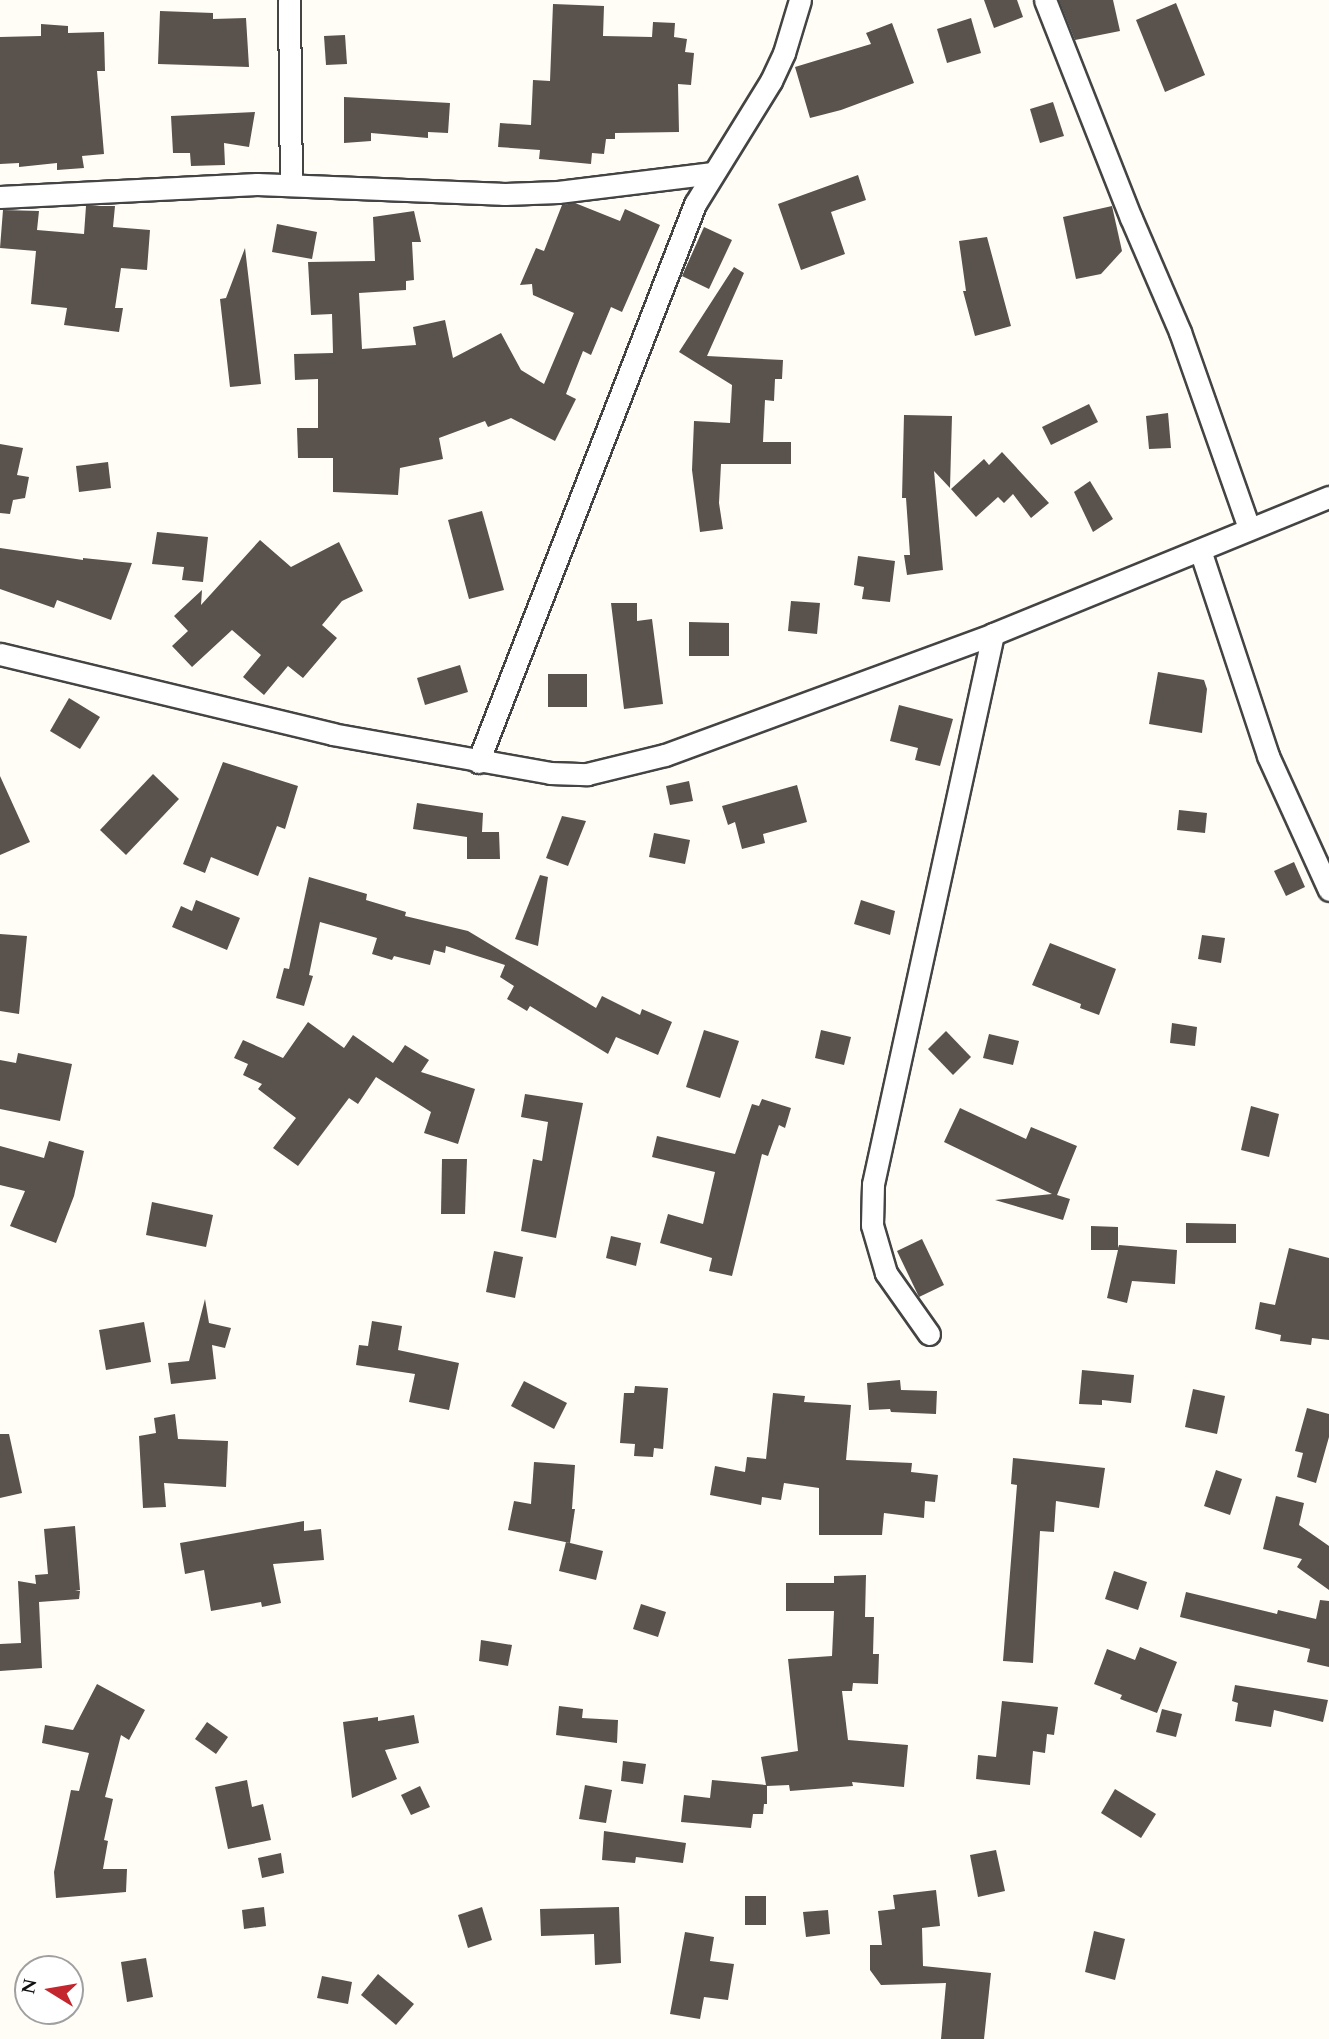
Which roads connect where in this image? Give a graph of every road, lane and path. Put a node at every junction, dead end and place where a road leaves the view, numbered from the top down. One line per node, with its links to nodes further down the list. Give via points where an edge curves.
1 (289, 0): 5 (street)
2 (800, 0): 4 (street, via 772,81)
3 (1045, 0): 8 (street, via 1180,332)
4 (713, 173): 5 (street, via 505,194); 12 (street, via 695,204)
5 (291, 184): 6 (street)
6 (0, 197)
7 (1329, 497): 8 (street)
8 (1249, 528): 9 (street)
9 (1200, 550): 10 (street); 13 (street, via 1263,744)
10 (993, 634): 12 (street, via 629,765 587,774 550,774); 14 (street, via 873,1184 872,1225 883,1264)
11 (0, 654): 12 (street, via 332,734)
12 (478, 762)
13 (1329, 890)
14 (929, 1334)

